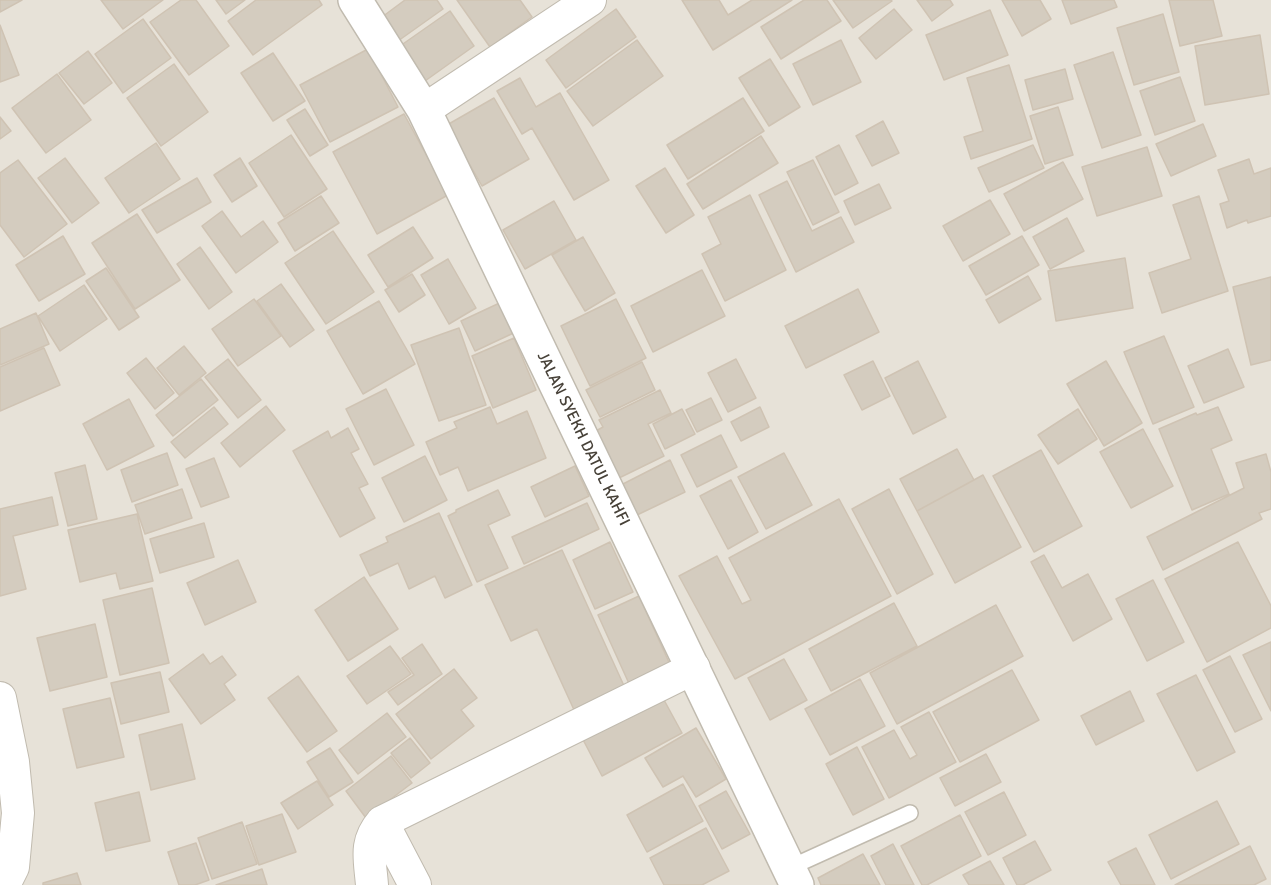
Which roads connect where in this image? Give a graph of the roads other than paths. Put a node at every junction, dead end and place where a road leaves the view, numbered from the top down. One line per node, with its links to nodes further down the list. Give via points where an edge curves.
1 (355, 0): 3 (street, JALAN SYEKH DATUL KAHFI)
2 (590, 0): 3 (street)
3 (424, 110): 4 (street, JALAN SYEKH DATUL KAHFI)
4 (694, 668): 7 (street); 8 (street, JALAN SYEKH DATUL KAHFI)
5 (0, 698): 9 (street, via 18,813 13,867)
6 (910, 813): 8 (lane)
7 (382, 822): 10 (street, via 369,846); 11 (street)
8 (793, 876)
9 (5, 885)
10 (372, 885)
11 (415, 885)

